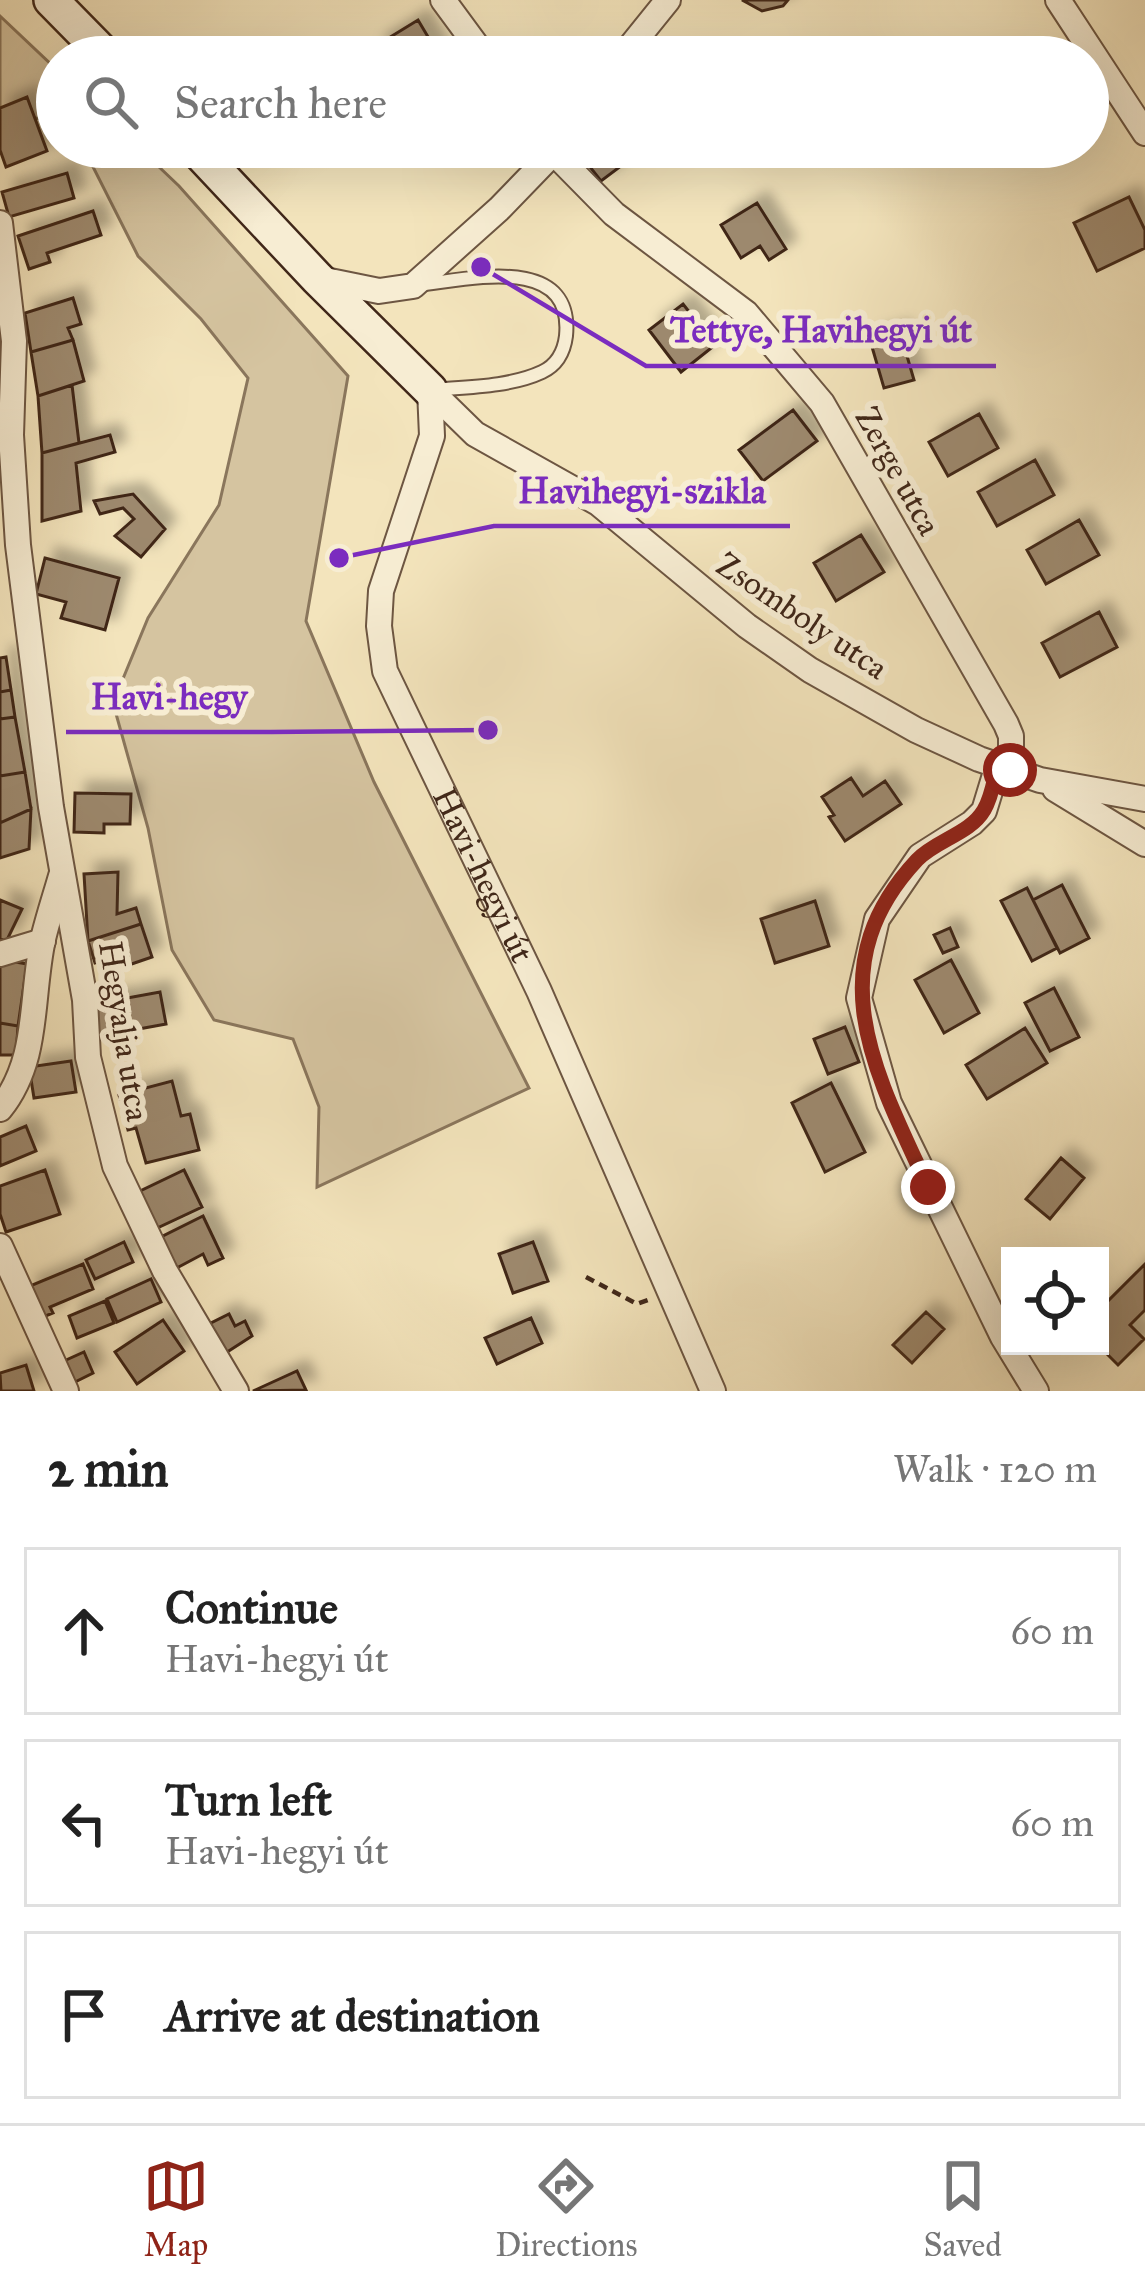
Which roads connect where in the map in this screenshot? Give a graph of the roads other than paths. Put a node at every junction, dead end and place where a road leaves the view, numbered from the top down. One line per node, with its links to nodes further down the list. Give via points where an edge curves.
1 (51, 0): 5 (street)
2 (443, 0): 6 (street)
3 (668, 0): 7 (street)
4 (1058, 0): 8 (street)
5 (86, 36)
6 (470, 36)
7 (639, 36)
8 (1082, 36)
9 (1109, 78): 10 (street)
10 (1145, 133)
11 (214, 168): 15 (street)
12 (537, 168): 16 (street)
13 (572, 168): 19 (street, Zerge utca, via 614,214 746,313 822,403 1006,724)
14 (0, 224): 18 (street, Hegyalja utca, via 14,341)
15 (317, 278): 16 (street, via 379,291); 17 (street)
16 (413, 286): 17 (lane, via 527,278 547,286 567,319 556,364 538,374)
17 (430, 390): 19 (street, Zsomboly utca, via 476,434 598,503 810,670); 30 (street, Havi-hegyi út, via 432,436 381,591 385,671 539,991)
18 (5, 431): 23 (street, Hegyalja utca)
19 (1004, 768): 20 (street, Zsomboly utca); 31 (street, via 984,811 920,856 877,919 859,998 890,1102)
20 (1040, 779): 21 (street); 22 (street)
21 (1145, 799)
22 (1145, 844)
23 (64, 867): 24 (street); 29 (street, Hegyalja utca, via 88,1057 115,1166)
24 (43, 941): 25 (street); 26 (street, via 28,1048 18,1087)
25 (0, 954)
26 (0, 1109)
27 (0, 1246): 28 (street)
28 (66, 1391)
29 (236, 1391)
30 (713, 1391)
31 (1036, 1391)

